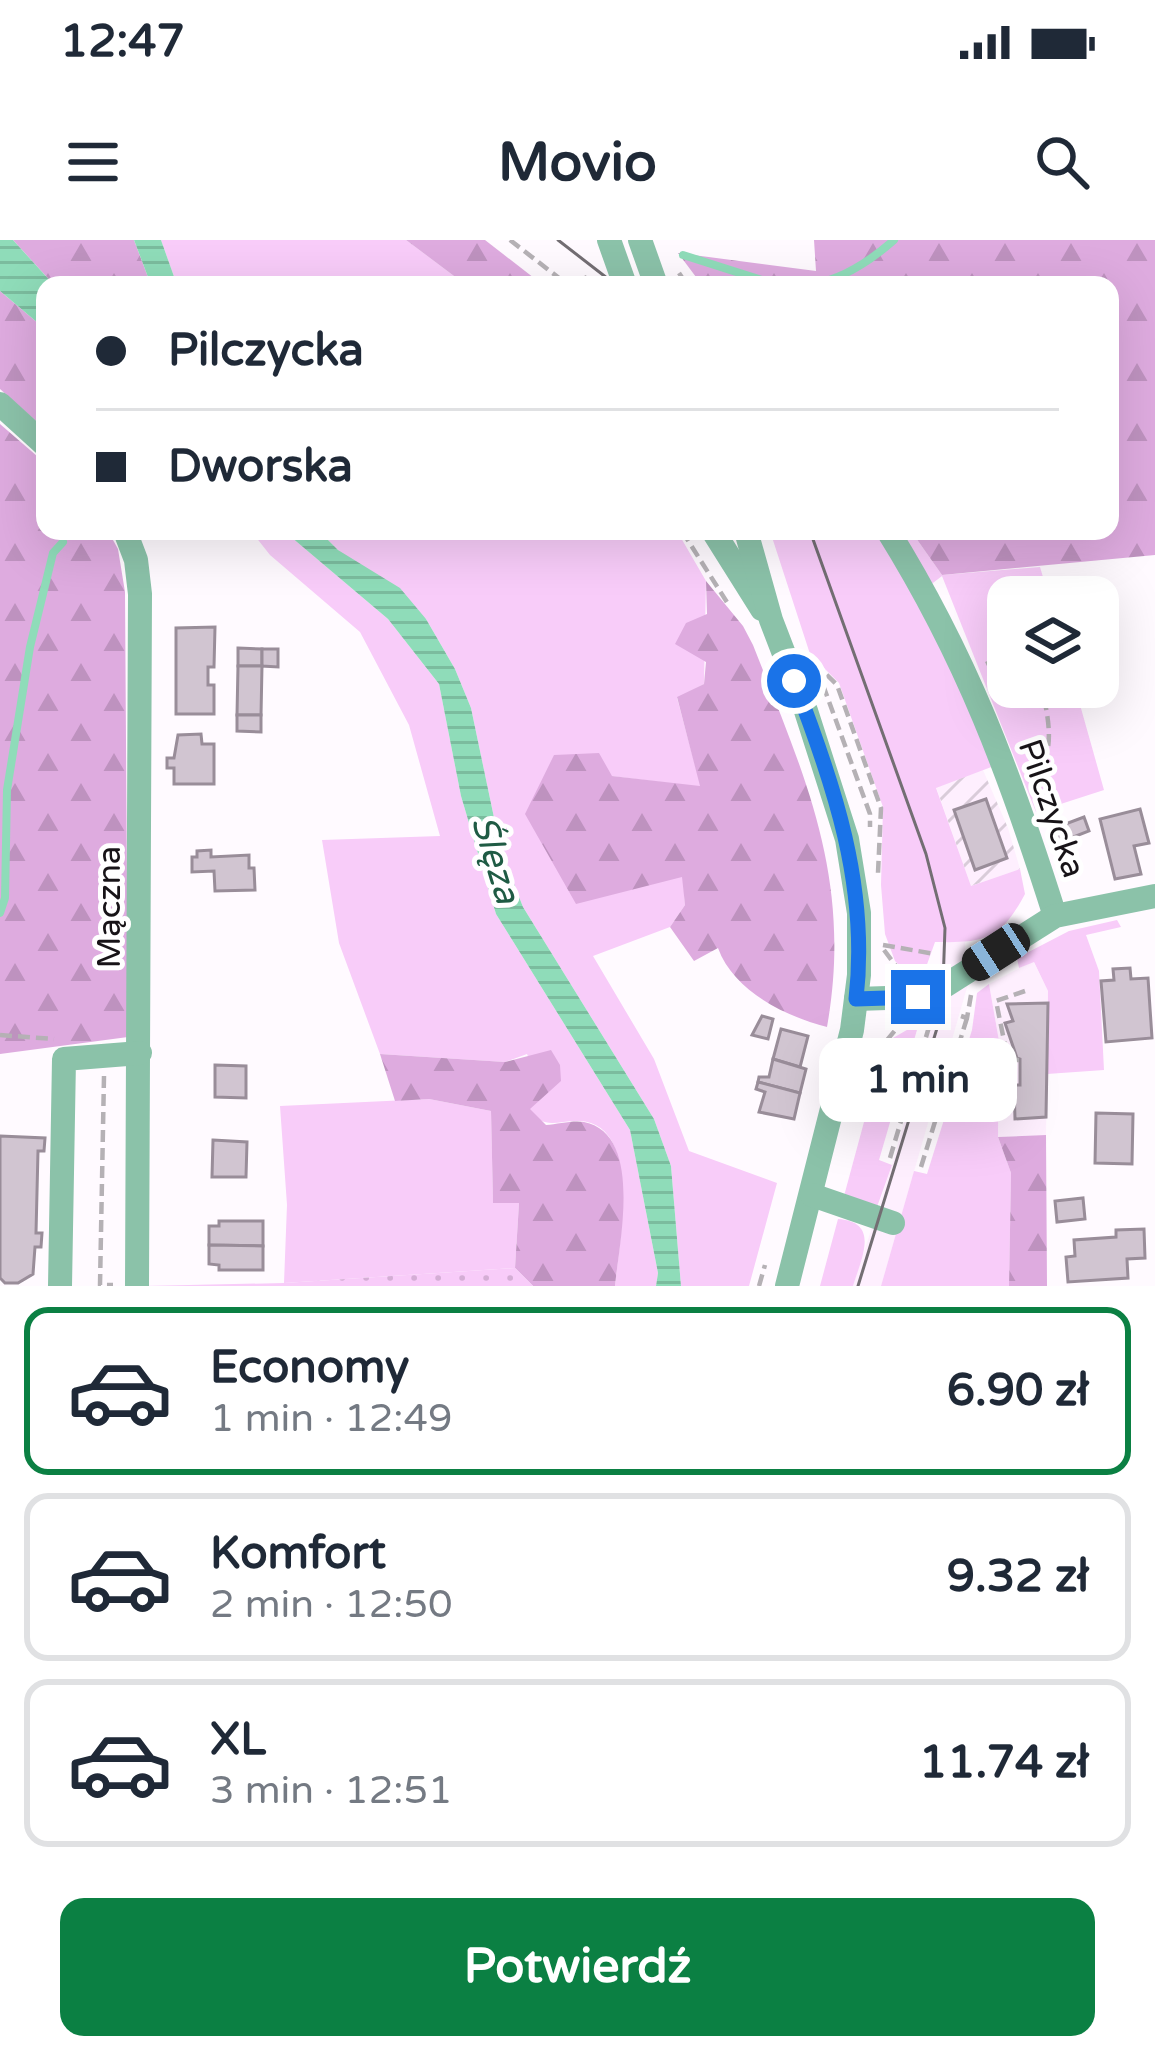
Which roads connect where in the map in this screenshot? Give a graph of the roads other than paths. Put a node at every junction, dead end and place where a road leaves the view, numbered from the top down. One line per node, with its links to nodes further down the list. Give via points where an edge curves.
1 (609, 240): 3 (street)
2 (640, 240): 4 (street)
3 (623, 276)
4 (653, 276)
5 (0, 404): 6 (street)
6 (36, 437)
7 (128, 540): 15 (street, Mączna, via 140,594)
8 (719, 540): 11 (street)
9 (749, 540): 11 (street)
10 (893, 540): 13 (street, Pilczycka, via 956,652 1017,796)
11 (771, 620): 14 (street, via 847,839 860,913)
12 (1155, 896): 13 (street)
13 (1054, 916): 14 (street, via 932,992)
14 (856, 999): 16 (street)
15 (140, 1053): 18 (street, via 64,1059); 19 (street, Mączna)
16 (812, 1195): 17 (street); 20 (street)
17 (892, 1223)
18 (60, 1286)
19 (137, 1286)
20 (787, 1286)

